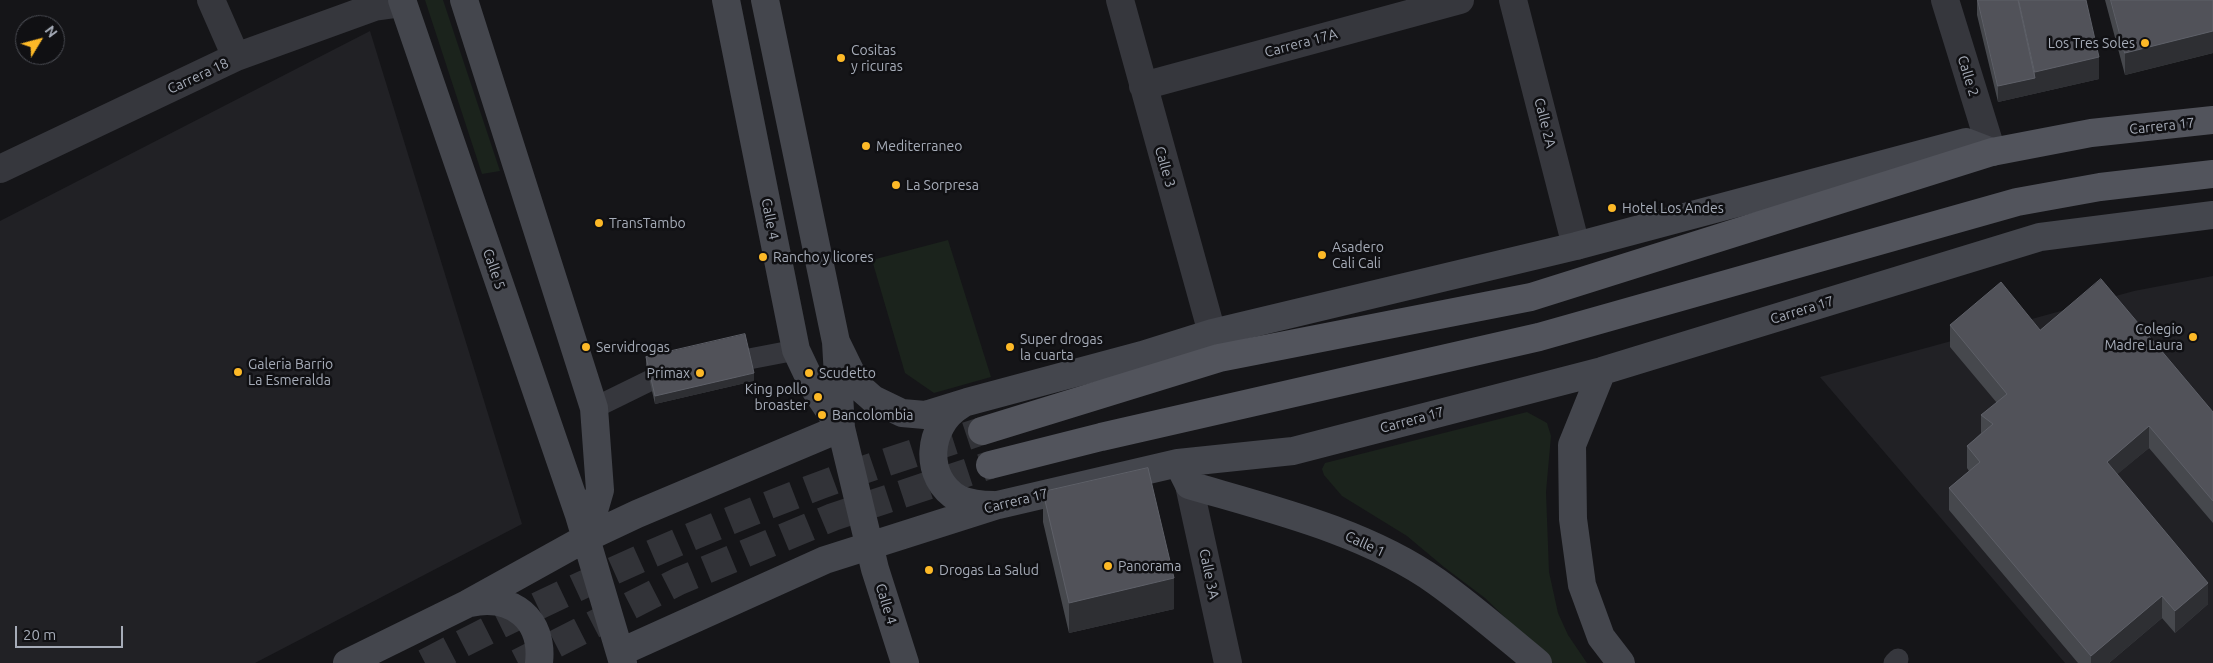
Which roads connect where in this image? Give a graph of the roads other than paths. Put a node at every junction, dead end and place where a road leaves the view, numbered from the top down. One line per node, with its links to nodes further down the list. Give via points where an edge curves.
1 (211, 0): 10 (street)
2 (464, 0): 25 (main road)
3 (726, 0): 20 (main road, Calle 4)
4 (765, 0): 19 (main road, Calle 4)
5 (1120, 0): 11 (street, Calle 3)
6 (1460, 0): 11 (street, Carrera 17A)
7 (1513, 0): 17 (street, Calle 2A)
8 (1944, 0): 13 (street, Calle 2)
9 (402, 2): 10 (street, Carrera 18, via 374,7); 31 (main road, Calle 5)
10 (236, 57): 14 (street, Carrera 18)
11 (1143, 86): 18 (street, Calle 3)
12 (2213, 120): 13 (main road, Carrera 17, via 2091,133)
13 (1992, 152): 17 (main road, via 1966,142); 27 (main road, Carrera 17, via 1531,297 1219,358)
14 (1, 165)
15 (2213, 174): 28 (main road, via 2017,202 1539,337)
16 (2213, 215): 22 (main road, Carrera 17, via 2040,237)
17 (1576, 246): 18 (main road)
18 (1212, 333): 24 (main road)
19 (836, 342): 24 (main road, via 857,384 886,406 902,413 924,415); 26 (main road, Calle 4)
20 (796, 350): 21 (lane); 26 (main road, Calle 4, via 818,395)
21 (748, 359)
22 (1602, 371): 29 (main road, Carrera 17, via 1293,451); 40 (main road, via 1572,445 1573,519 1582,585 1601,638)
23 (649, 381): 25 (lane)
24 (967, 402): 30 (main road, via 950,411 938,428 932,447 934,467 943,485 959,498 978,505)
25 (594, 408): 31 (main road, via 600,490)
26 (841, 428): 31 (main road); 32 (main road, Calle 4)
27 (982, 431)
28 (990, 465)
29 (1184, 474): 30 (main road, Carrera 17); 38 (street, Calle 3A); 39 (main road, Calle 1, via 1326,526 1388,554 1436,581)
30 (998, 505): 32 (main road, Carrera 17)
31 (586, 538): 33 (main road); 34 (main road, Calle 5)
32 (870, 545): 34 (main road, Carrera 17, via 825,560); 37 (main road, Calle 4)
33 (467, 604): 35 (main road); 36 (main road, via 487,599 507,603 523,613 535,630 540,650)
34 (622, 657)
35 (347, 663)
36 (539, 663)
37 (905, 663)
38 (1228, 663)
39 (1538, 663)
40 (1620, 663)

